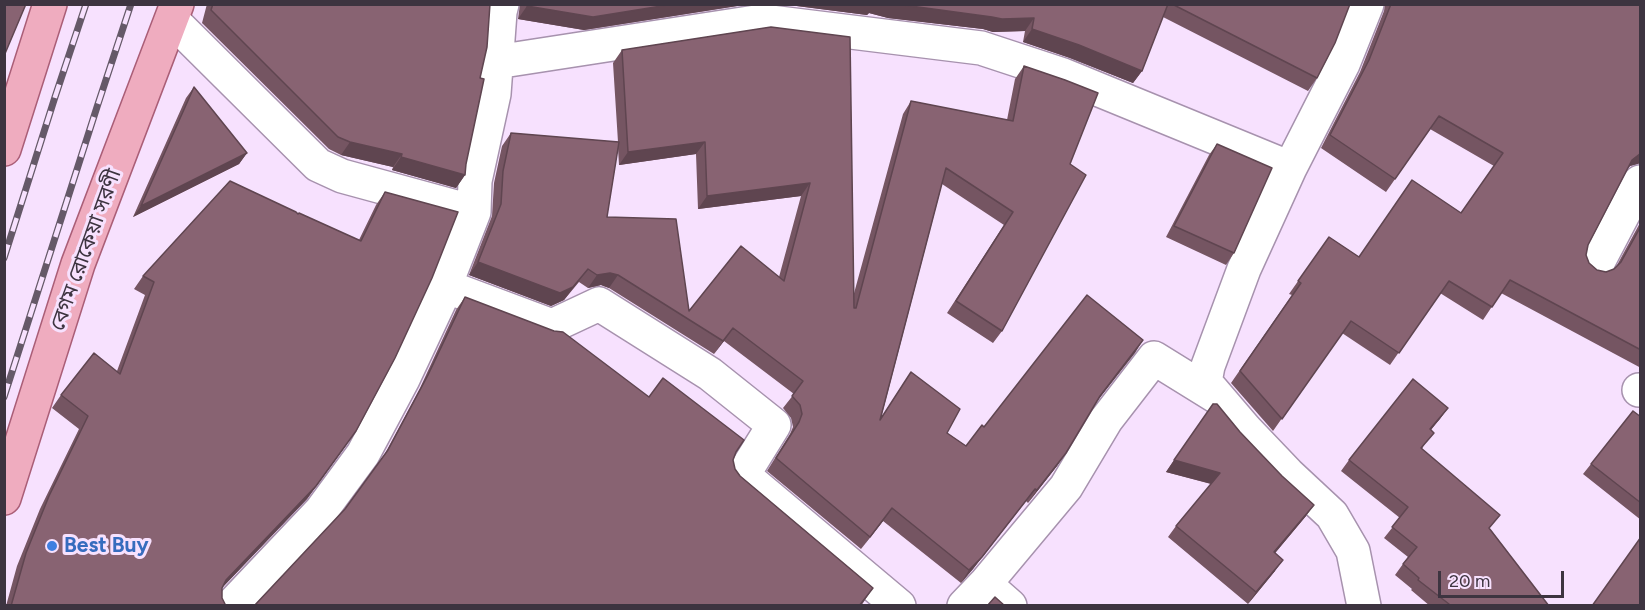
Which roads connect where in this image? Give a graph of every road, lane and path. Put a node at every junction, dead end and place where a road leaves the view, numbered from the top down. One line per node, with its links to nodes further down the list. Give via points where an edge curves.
1 (50, 4): 6 (main road)
2 (502, 4): 5 (street)
3 (1367, 4): 7 (street, via 1343,64)
4 (174, 12): 9 (street, via 318,165 342,176); 13 (main road, বেগম রোকেয়া সরণী, via 78,264)
5 (496, 62): 7 (street, via 762,21 981,48 1063,75); 9 (street, via 494,94 475,181)
6 (4, 149)
7 (1290, 168): 12 (street, via 1244,269 1208,366 1205,382)
8 (1641, 182): 10 (street)
9 (474, 212): 11 (street)
10 (1596, 266)
11 (445, 286): 15 (street, via 403,379 363,454 321,511); 16 (street, via 552,326 599,304 710,374 774,425 744,475)
12 (1217, 397): 14 (street, via 1154,358 1106,420 1066,487); 18 (street, via 1332,515 1353,551)
13 (4, 498)
14 (975, 595): 17 (street)
15 (231, 606)
16 (899, 606)
17 (1010, 606)
18 (1364, 606)

